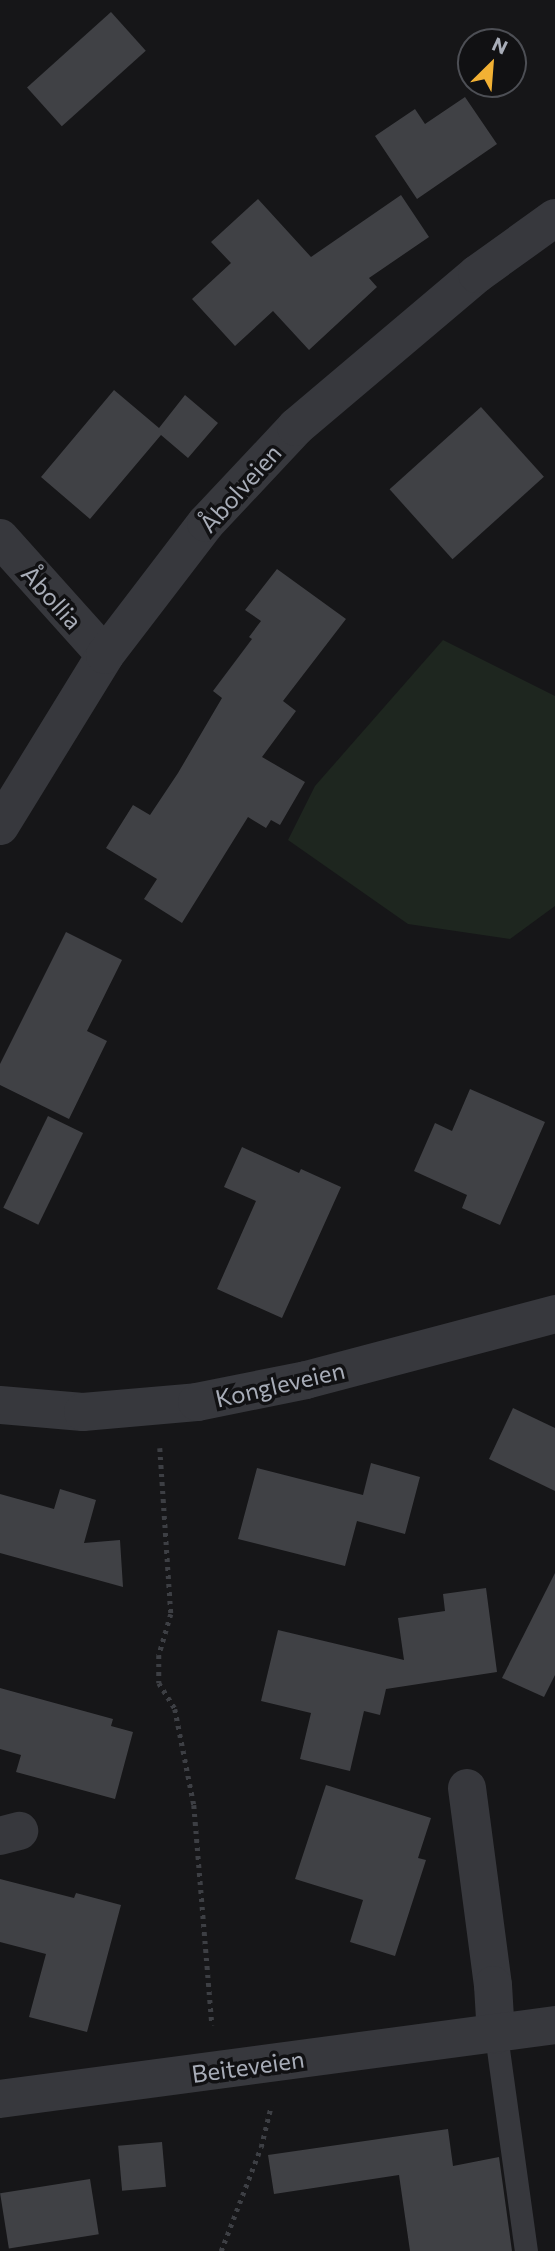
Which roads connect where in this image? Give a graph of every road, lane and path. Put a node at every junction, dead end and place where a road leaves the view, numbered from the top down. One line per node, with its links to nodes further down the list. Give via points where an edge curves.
1 (555, 218): 3 (street, Åbolveien, via 477,274 296,427 206,523)
2 (0, 538): 3 (street, Åbollia)
3 (105, 655): 4 (street, Åbolveien)
4 (0, 826)
5 (555, 1314): 7 (street, Kongleveien, via 306,1380)
6 (0, 1405): 7 (street, Kongleveien, via 83,1412)
7 (153, 1408): 12 (path, via 163,1461 171,1614 159,1655 159,1682 175,1709 194,1805)
8 (467, 1788): 10 (street, via 494,1984)
9 (555, 2025): 10 (street, Beiteveien)
10 (496, 2035): 11 (street, Beiteveien); 15 (lane)
11 (275, 2062): 12 (street, Beiteveien); 14 (path, via 274,2094 261,2147)
12 (216, 2071): 13 (street, Beiteveien)
13 (0, 2099)
14 (221, 2251)
15 (526, 2251)

